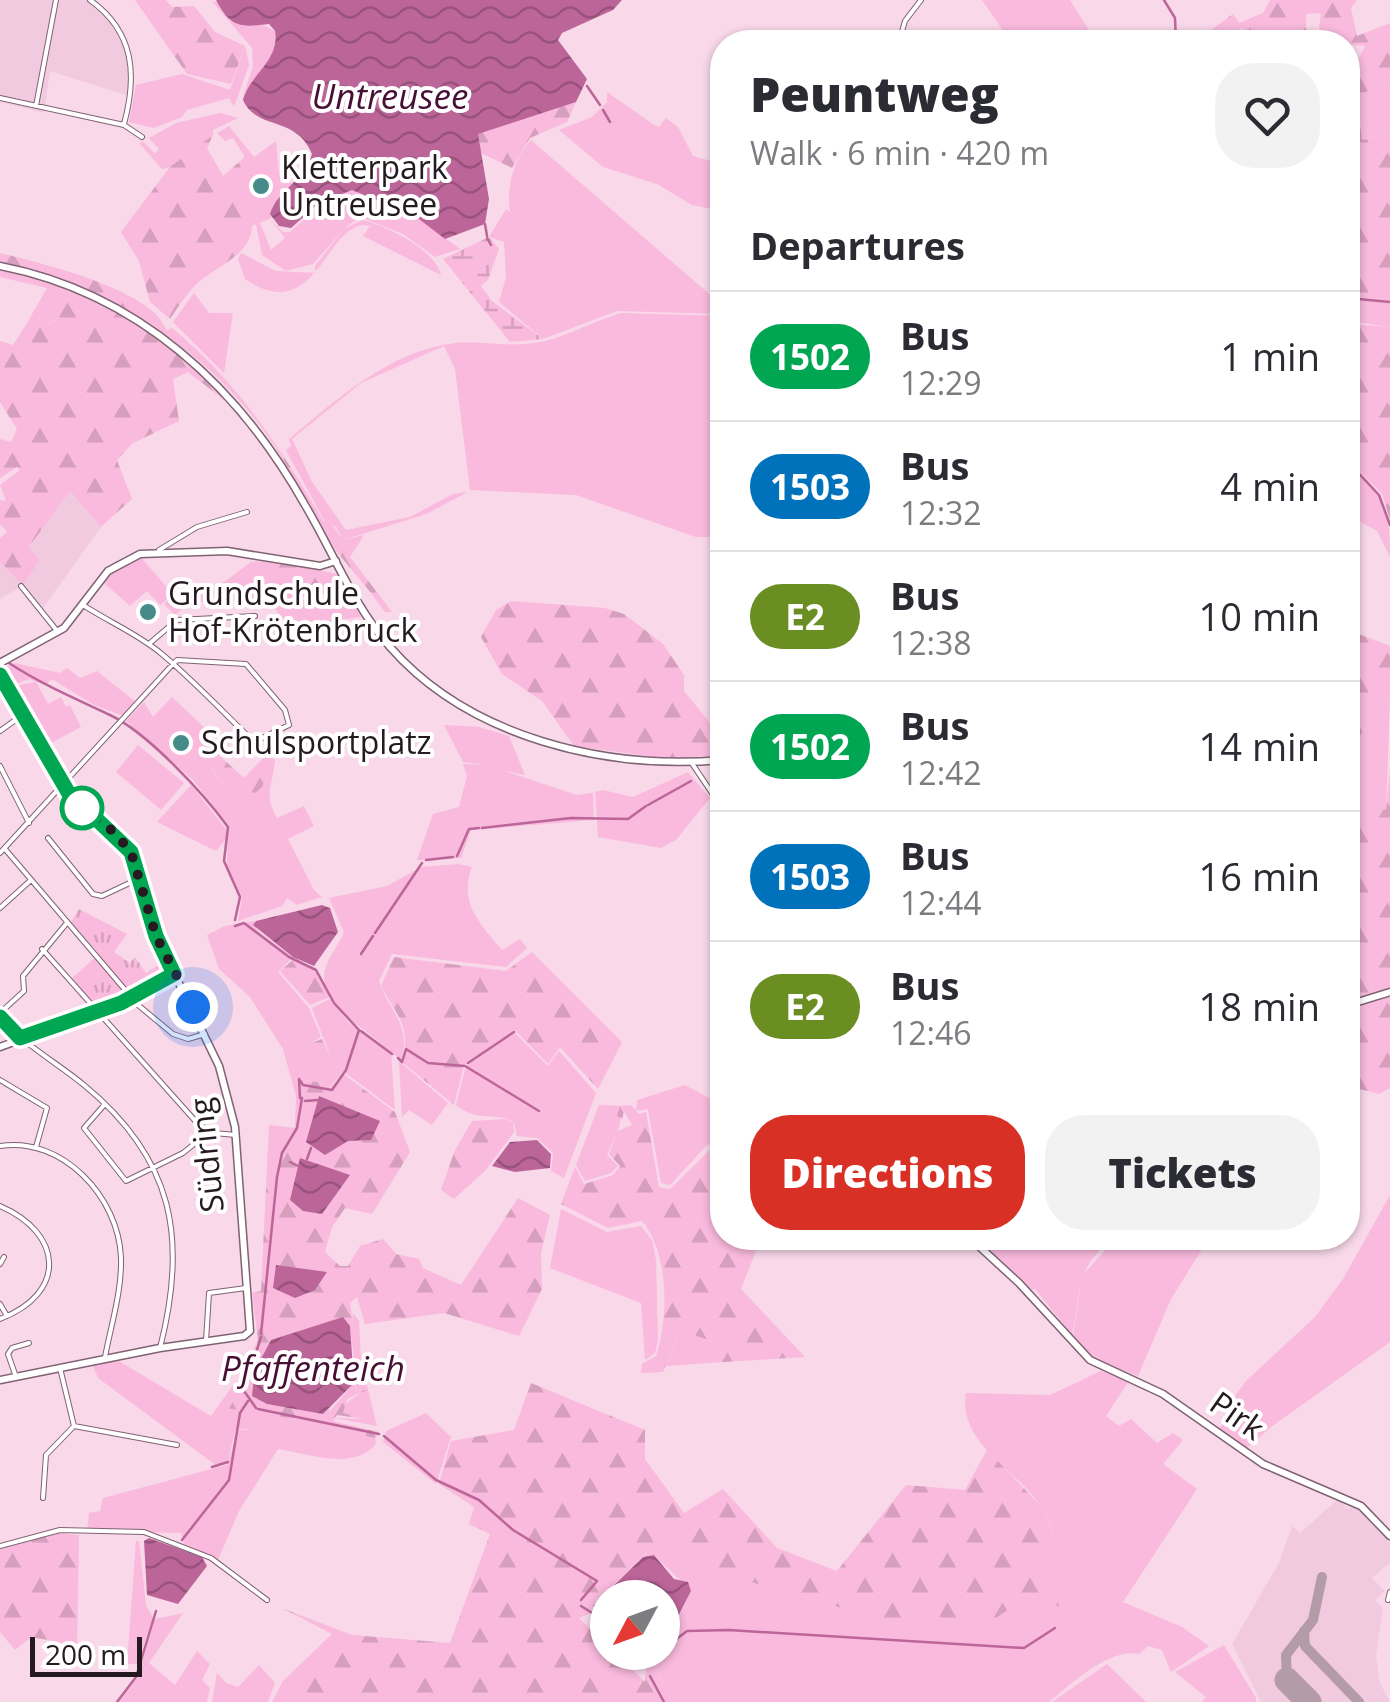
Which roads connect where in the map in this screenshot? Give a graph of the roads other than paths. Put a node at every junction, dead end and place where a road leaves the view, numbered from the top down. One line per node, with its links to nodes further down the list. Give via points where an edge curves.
1 (56, 0): 6 (street)
2 (90, 0): 7 (street, via 110,16 131,56 134,80)
3 (921, 0): 4 (street)
4 (902, 30)
5 (0, 98): 6 (street)
6 (36, 106): 7 (street)
7 (124, 126): 8 (street)
8 (142, 137)
9 (0, 266): 12 (street, via 79,290 162,335 207,373 252,421)
10 (248, 512): 11 (street, via 197,528)
11 (159, 550): 12 (street, via 247,553 320,566); 14 (street, via 118,563)
12 (336, 561): 24 (street, via 388,646 455,700 550,744 641,761)
13 (21, 586): 16 (street)
14 (83, 605): 16 (street); 17 (street)
15 (255, 616): 17 (street, via 178,620)
16 (58, 632): 18 (street)
17 (149, 644): 19 (street)
18 (1, 662)
19 (173, 664): 19 (street, via 231,661 250,668 290,720 286,730 254,742); 26 (street)
20 (0, 675): 21 (street, Südring)
21 (25, 714): 22 (street); 26 (street, Südring)
22 (0, 731)
23 (710, 761): 24 (street)
24 (691, 762): 27 (street)
25 (0, 766): 28 (street)
26 (64, 786): 28 (street); 31 (street, Südring, via 121,838)
27 (710, 790)
28 (29, 822): 30 (street)
29 (48, 838): 31 (street, via 92,894)
30 (2, 850): 32 (street)
31 (141, 879): 36 (street, Südring)
32 (31, 880): 33 (street); 34 (street)
33 (0, 908)
34 (67, 923): 35 (street); 38 (street)
35 (42, 950): 40 (street); 41 (street, via 22,976 24,990)
36 (174, 974): 38 (street); 42 (street, Südring)
37 (1390, 992): 39 (street)
38 (131, 998): 40 (street); 42 (street, via 173,1034 188,1040)
39 (1360, 1001)
40 (96, 1011): 43 (street); 47 (street)
41 (0, 1015): 43 (street)
42 (205, 1034): 48 (street, Südring, via 227,1088)
43 (20, 1038): 44 (street); 46 (street)
44 (0, 1047)
45 (0, 1080): 50 (street, via 48,1112)
46 (105, 1104): 51 (street); 51 (street, via 85,1130 126,1181)
47 (209, 1132): 48 (street); 51 (street)
48 (236, 1135): 56 (street, Südring)
49 (0, 1146): 50 (street)
50 (36, 1146): 65 (street, via 78,1170 117,1234 120,1273)
51 (152, 1166): 62 (street, via 169,1204 174,1241)
52 (0, 1206): 58 (street, via 32,1223 49,1247 41,1289)
53 (982, 1250): 72 (street, Pirk, via 1100,1367 1163,1394 1263,1464 1351,1500)
54 (4, 1257): 55 (street)
55 (0, 1264)
56 (246, 1288): 60 (street, via 210,1292); 60 (street, Südring, via 249,1334)
57 (0, 1304): 58 (street)
58 (7, 1316): 59 (street)
59 (0, 1319)
60 (206, 1340): 62 (street)
61 (29, 1343): 64 (street)
62 (160, 1348): 65 (street)
63 (0, 1351): 64 (street)
64 (8, 1354): 67 (street)
65 (105, 1358): 66 (street)
66 (60, 1368): 67 (street); 69 (street)
67 (16, 1377): 68 (street)
68 (0, 1380)
69 (74, 1426): 70 (street); 71 (street, via 46,1455)
70 (178, 1445)
71 (43, 1498)
72 (1390, 1536)
73 (0, 1546): 75 (street, via 60,1530 144,1532 210,1558)
74 (1390, 1592): 76 (street)
75 (267, 1600)
76 (1388, 1600)

